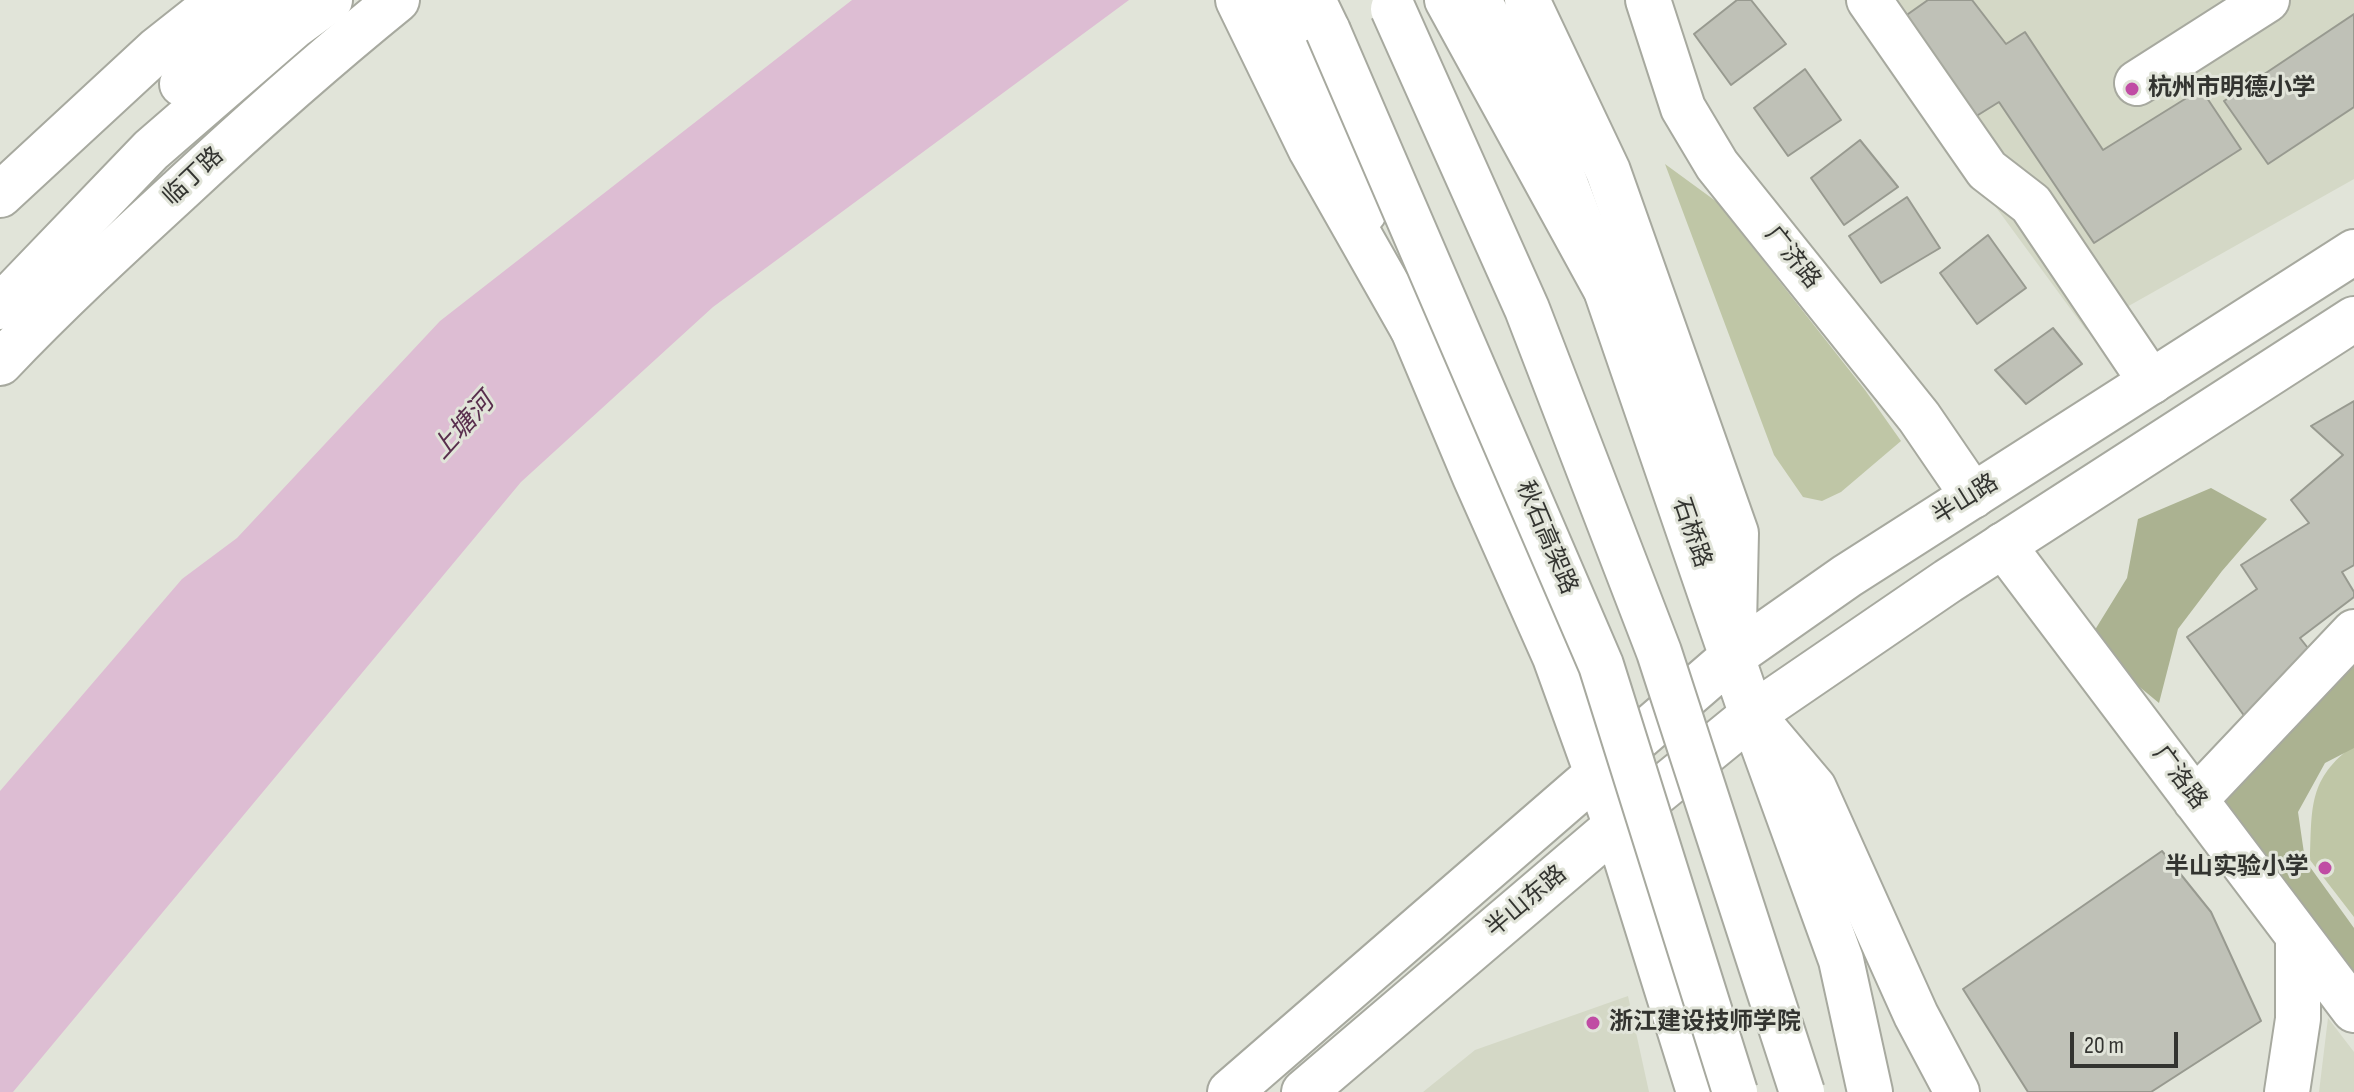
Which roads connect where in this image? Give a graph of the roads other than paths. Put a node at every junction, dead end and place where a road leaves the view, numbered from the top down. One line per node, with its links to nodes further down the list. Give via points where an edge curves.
1 (220, 0): 15 (main road, via 158,49)
2 (275, 0): 17 (main road, via 137,126)
3 (330, 0): 19 (main road, via 151,150)
4 (397, 0): 21 (main road, 临丁路, via 229,145 61,299)
5 (1313, 0): 36 (main road, 秋石高架路, bridge, via 1601,665)
6 (1389, 0): 37 (main road, bridge, via 1527,309 1659,652)
7 (1447, 0): 18 (main road, 石桥路)
8 (1479, 0): 18 (main road, via 1547,135)
9 (1527, 0): 26 (main road, via 1608,171 1736,533)
10 (1648, 0): 23 (main road, 广济路, via 1683,108 1717,165 1919,417)
11 (1869, 0): 22 (main road, via 1987,170 2031,204)
12 (2267, 0): 14 (main road)
13 (1250, 4): 28 (main road, via 1311,150 1412,328 1555,657)
14 (2137, 83)
15 (0, 195)
16 (2354, 252): 22 (main road, 半山路)
17 (0, 263)
18 (1606, 290): 26 (main road, 石桥路)
19 (0, 307)
20 (2354, 319): 24 (main road)
21 (0, 363)
22 (2151, 382): 23 (main road, 半山路)
23 (1973, 496): 26 (main road, 半山路)
24 (2003, 545): 27 (main road); 29 (main road, 广洛路)
25 (2354, 632): 29 (main road)
26 (1733, 656): 27 (main road, 石桥路); 28 (main road, 半山路)
27 (1752, 715): 28 (main road); 30 (main road, 半山东路); 38 (main road, 石桥路, via 1841,960); 39 (main road, via 1814,788 1916,1015)
28 (1596, 773): 30 (main road); 33 (main road)
29 (2195, 800): 31 (main road, 广洛路)
30 (1616, 826): 34 (main road, 半山东路); 35 (main road)
31 (2298, 936): 32 (main road, 广洛路); 40 (main road, via 2298,1019)
32 (2354, 1010)
33 (1230, 1092)
34 (1304, 1092)
35 (1699, 1092)
36 (1735, 1092)
37 (1802, 1092)
38 (1870, 1092)
39 (1957, 1092)
40 (2287, 1092)

